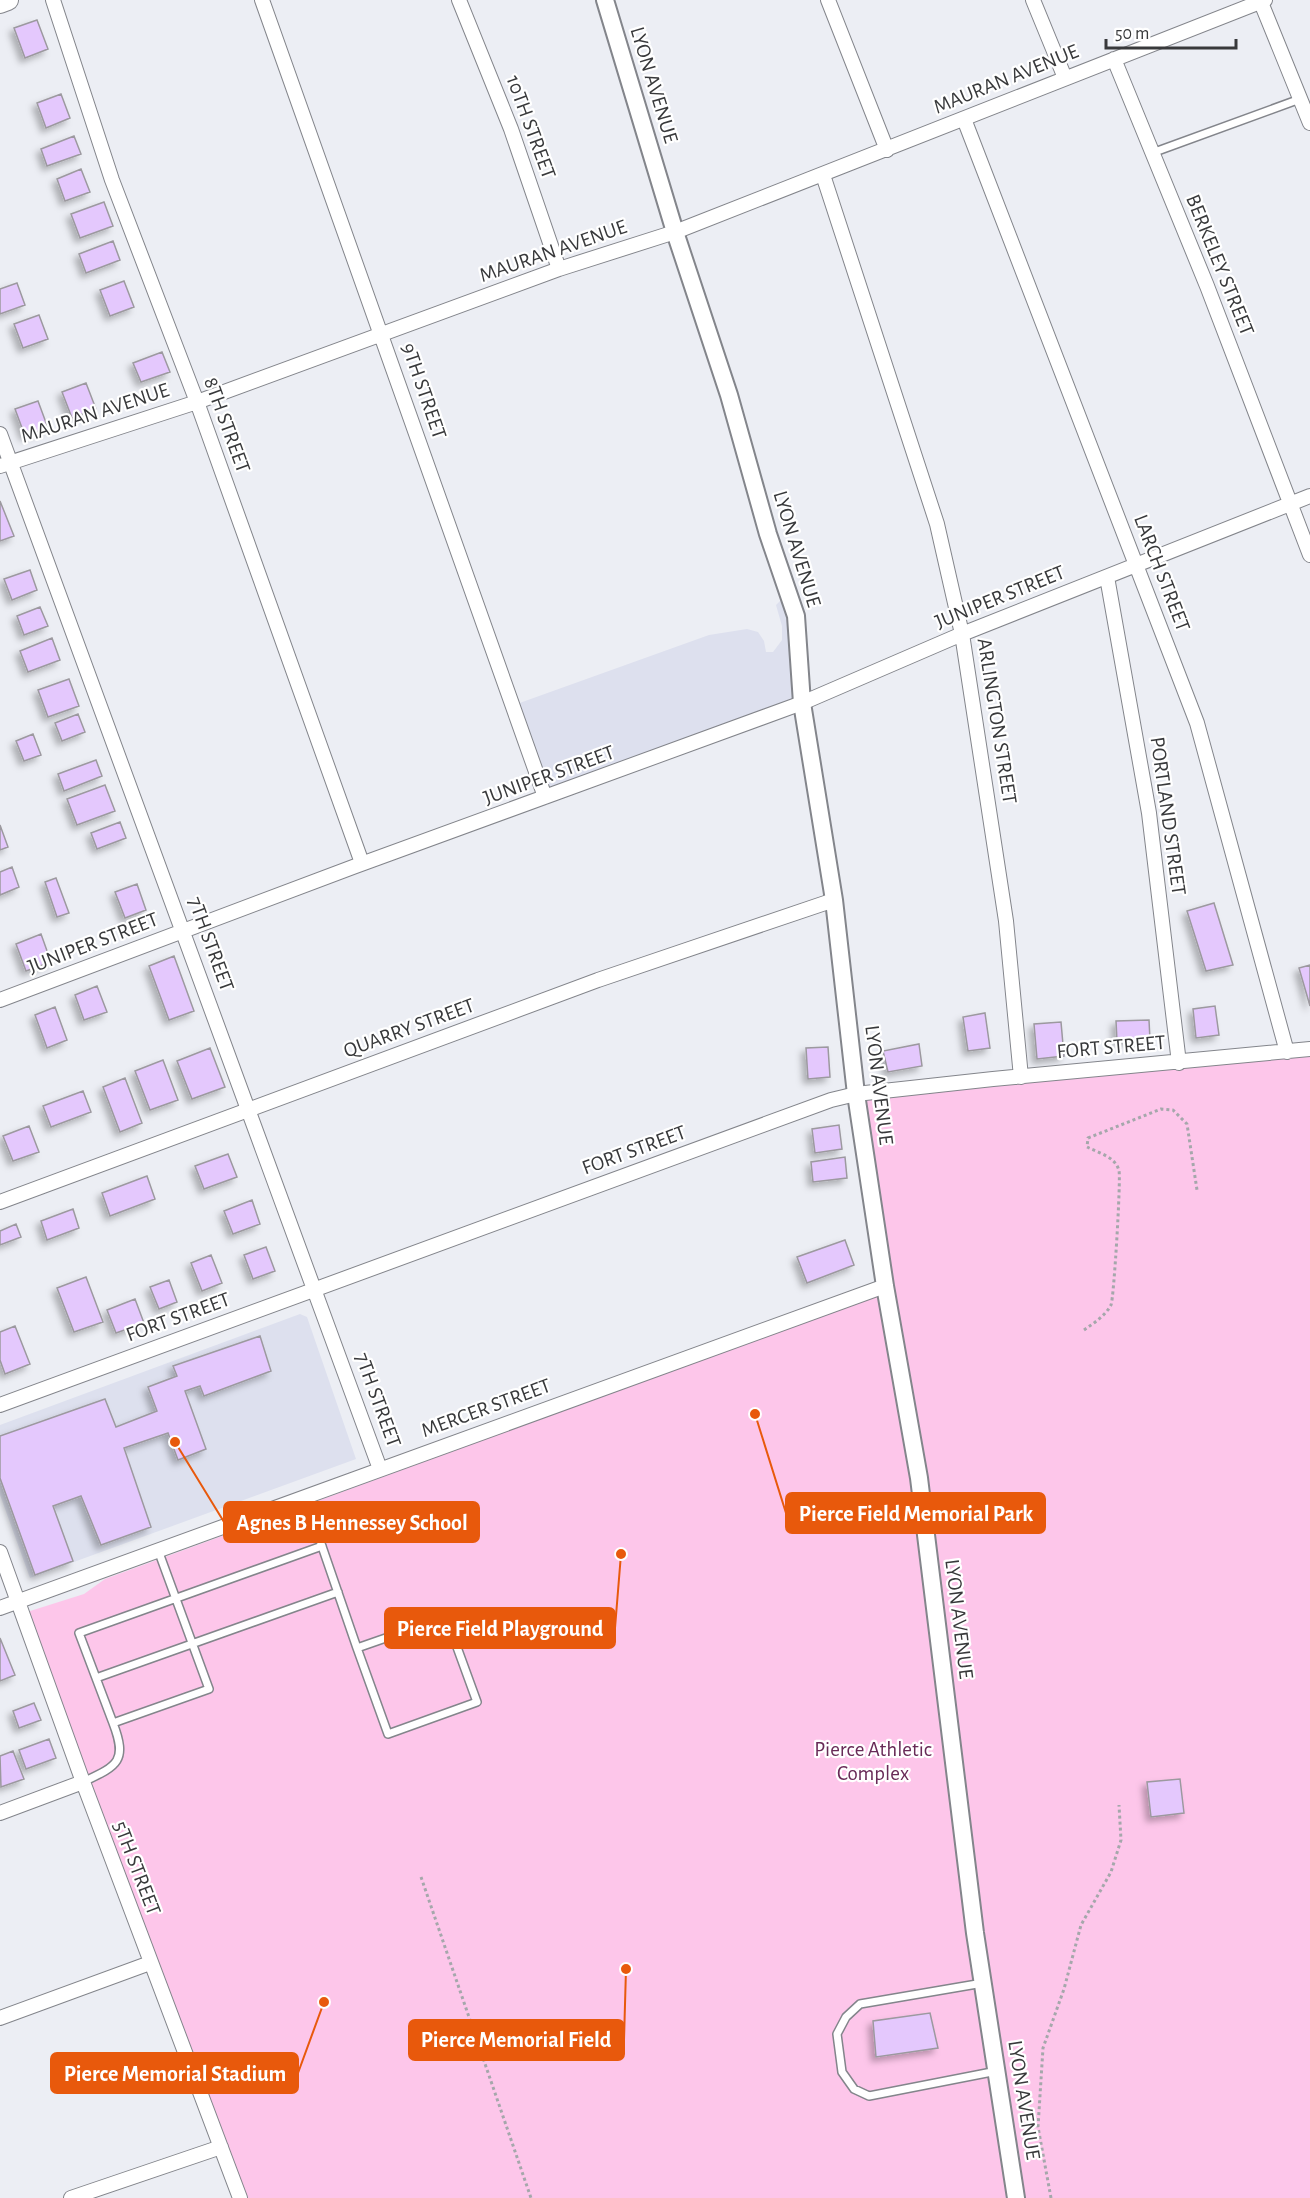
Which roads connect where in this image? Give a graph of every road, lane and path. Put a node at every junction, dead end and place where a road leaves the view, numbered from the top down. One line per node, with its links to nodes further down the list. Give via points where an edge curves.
1 (8, 0): 9 (main road)
2 (53, 0): 21 (street, 8TH STREET, via 112,180)
3 (262, 0): 20 (street, 9TH STREET)
4 (459, 0): 19 (street, 10TH STREET, via 511,129)
5 (605, 0): 18 (street, LYON AVENUE)
6 (828, 0): 15 (street)
7 (1033, 0): 11 (street)
8 (1262, 1): 10 (street); 12 (street)
9 (0, 3)
10 (1114, 59): 11 (street, MAURAN AVENUE); 16 (street, BERKELEY STREET)
11 (1065, 78): 13 (street, MAURAN AVENUE)
12 (1300, 99): 14 (street); 16 (lane)
13 (964, 119): 15 (street, MAURAN AVENUE); 27 (street, LARCH STREET)
14 (1310, 123)
15 (887, 150): 17 (street, MAURAN AVENUE)
16 (1152, 153): 25 (street, BERKELEY STREET)
17 (823, 175): 18 (street, MAURAN AVENUE); 29 (street, ARLINGTON STREET, via 937,524)
18 (675, 232): 19 (street, MAURAN AVENUE); 30 (street, LYON AVENUE, via 796,616)
19 (559, 269): 20 (street, MAURAN AVENUE)
20 (382, 335): 21 (street, MAURAN AVENUE); 31 (street, 9TH STREET)
21 (197, 402): 23 (street, MAURAN AVENUE); 32 (street, 8TH STREET)
22 (0, 434): 23 (street, 7TH STREET)
23 (5, 464): 34 (street, 7TH STREET)
24 (1310, 496): 25 (street)
25 (1291, 503): 26 (street, BERKELEY STREET); 27 (street)
26 (1310, 555)
27 (1136, 565): 28 (street, JUNIPER STREET); 37 (street, LARCH STREET, via 1197,723)
28 (1107, 577): 29 (street, JUNIPER STREET); 38 (street, PORTLAND STREET, via 1149,813)
29 (962, 634): 30 (street, JUNIPER STREET); 39 (street, ARLINGTON STREET, via 1006,921)
30 (802, 703): 31 (street, JUNIPER STREET); 33 (street, LYON AVENUE)
31 (545, 797): 32 (street, JUNIPER STREET)
32 (362, 863): 34 (street, JUNIPER STREET)
33 (834, 900): 40 (street, LYON AVENUE); 41 (street, QUARRY STREET, via 598,980)
34 (183, 931): 35 (street, JUNIPER STREET); 41 (street, 7TH STREET)
35 (0, 1000)
36 (1310, 1049): 37 (street, FORT STREET)
37 (1287, 1052): 38 (street, FORT STREET)
38 (1179, 1063): 39 (street, FORT STREET)
39 (1021, 1077): 40 (street, FORT STREET)
40 (856, 1094): 44 (street, LYON AVENUE); 45 (street, FORT STREET)
41 (249, 1110): 43 (street, QUARRY STREET); 45 (street, 7TH STREET)
42 (1197, 1190): 46 (path, via 1187,1124 1173,1110 1161,1109 1088,1138 1087,1147 1108,1156 1119,1170 1120,1192 1111,1304 1101,1318)
43 (0, 1202)
44 (885, 1286): 48 (street, MERCER STREET); 66 (street, LYON AVENUE, via 918,1478)
45 (316, 1290): 47 (street, FORT STREET); 48 (street, 7TH STREET)
46 (1084, 1330)
47 (0, 1405)
48 (380, 1469): 49 (street, MERCER STREET)
49 (305, 1497): 50 (lane); 51 (street, MERCER STREET)
50 (322, 1546): 53 (lane); 54 (lane)
51 (158, 1550): 54 (lane); 55 (street, MERCER STREET)
52 (0, 1552): 55 (street, 5TH STREET)
53 (338, 1592): 57 (lane); 58 (lane)
54 (176, 1599): 57 (lane); 59 (lane, via 79,1633)
55 (19, 1601): 56 (street, MERCER STREET); 61 (street, 5TH STREET)
56 (0, 1608)
57 (192, 1644): 59 (lane); 60 (lane, via 209,1689)
58 (357, 1648): 58 (lane, via 446,1617 477,1702 388,1734)
59 (96, 1678): 60 (lane)
60 (113, 1723): 61 (lane, via 121,1747 116,1763)
61 (83, 1782): 63 (street); 65 (street, 5TH STREET)
62 (1119, 1805): 74 (path, via 1121,1840 1111,1872 1081,1925 1043,2048 1038,2127)
63 (0, 1813)
64 (421, 1877): 72 (path)
65 (150, 1963): 67 (street); 69 (street, 5TH STREET)
66 (983, 1983): 68 (street, LYON AVENUE); 68 (lane, via 860,2004 846,2017 837,2034 842,2072 854,2089 869,2096)
67 (0, 2018)
68 (996, 2071): 73 (street, LYON AVENUE)
69 (221, 2147): 70 (street); 71 (street, 5TH STREET)
70 (70, 2198)
71 (240, 2198)
72 (531, 2198)
73 (1016, 2198)
74 (1052, 2198)

